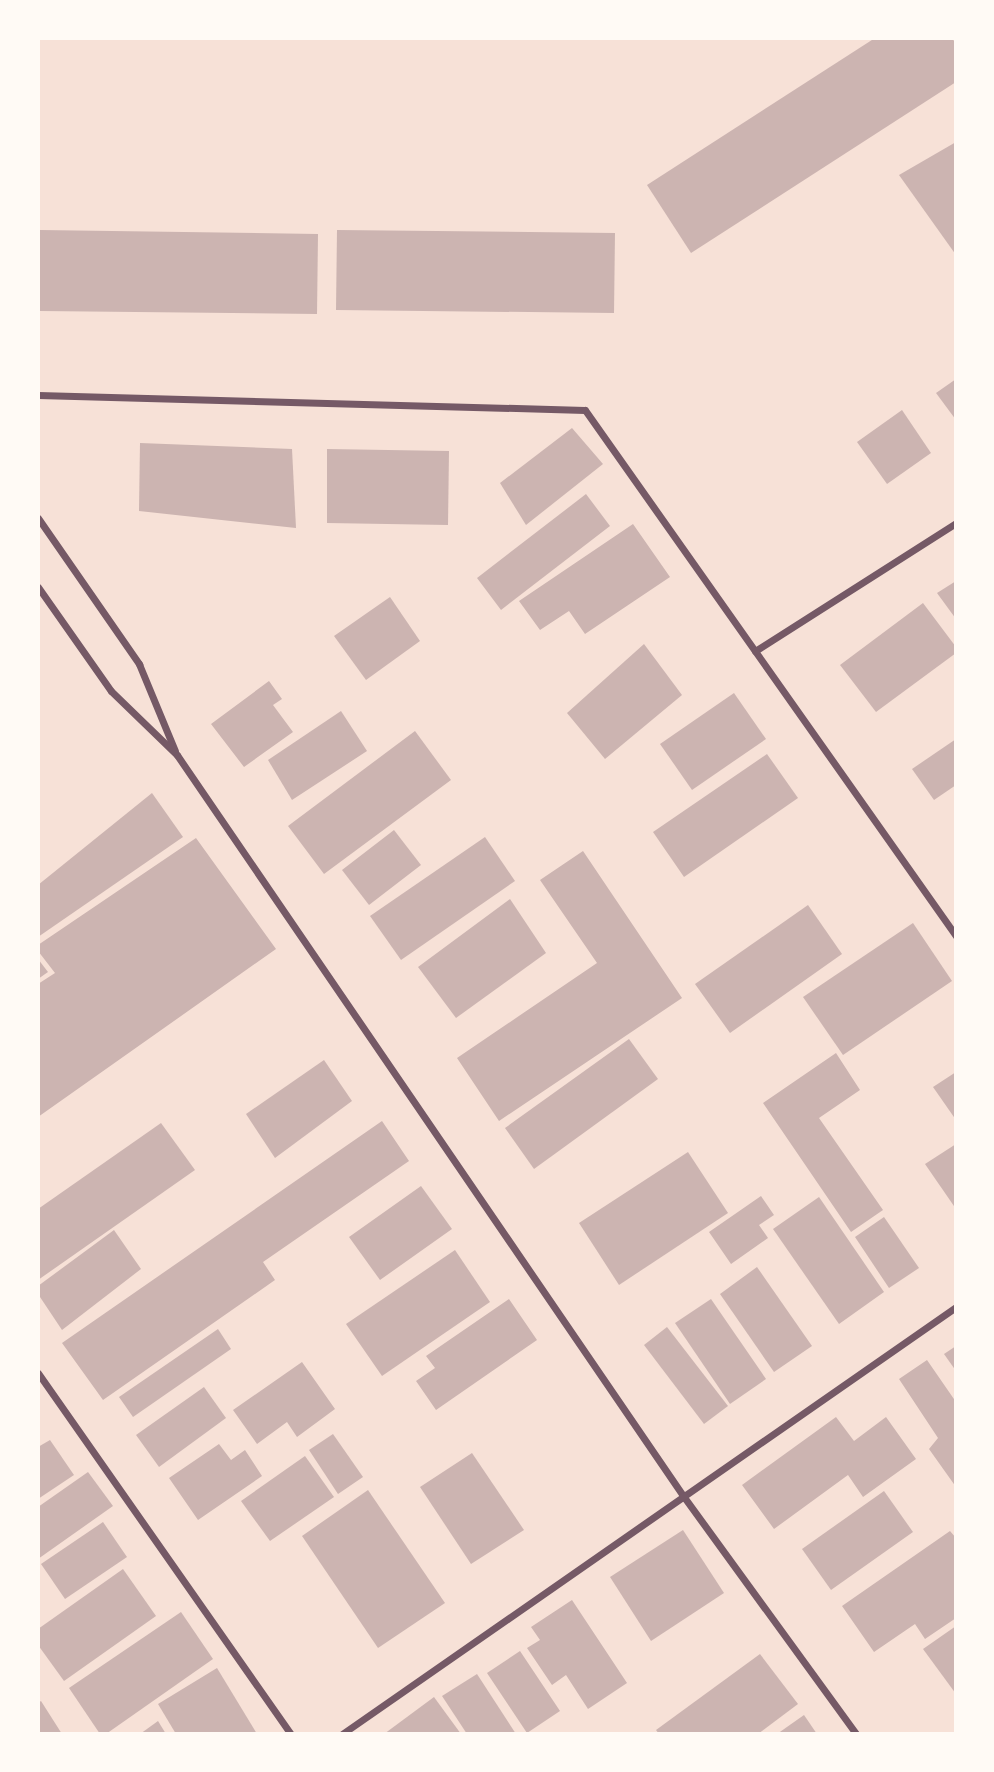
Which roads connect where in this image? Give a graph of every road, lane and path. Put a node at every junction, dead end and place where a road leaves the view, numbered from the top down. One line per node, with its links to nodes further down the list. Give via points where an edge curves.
1 (38, 394): 5 (street, via 585,410)
2 (38, 518): 6 (street, via 139,664)
3 (956, 523): 5 (street)
4 (38, 587): 6 (street, via 111,691)
5 (755, 651): 7 (street)
6 (177, 755): 10 (street)
7 (956, 936)
8 (956, 1307): 10 (street)
9 (38, 1373): 11 (street)
10 (684, 1497): 12 (street); 13 (street)
11 (290, 1734)
12 (342, 1734)
13 (856, 1734)

